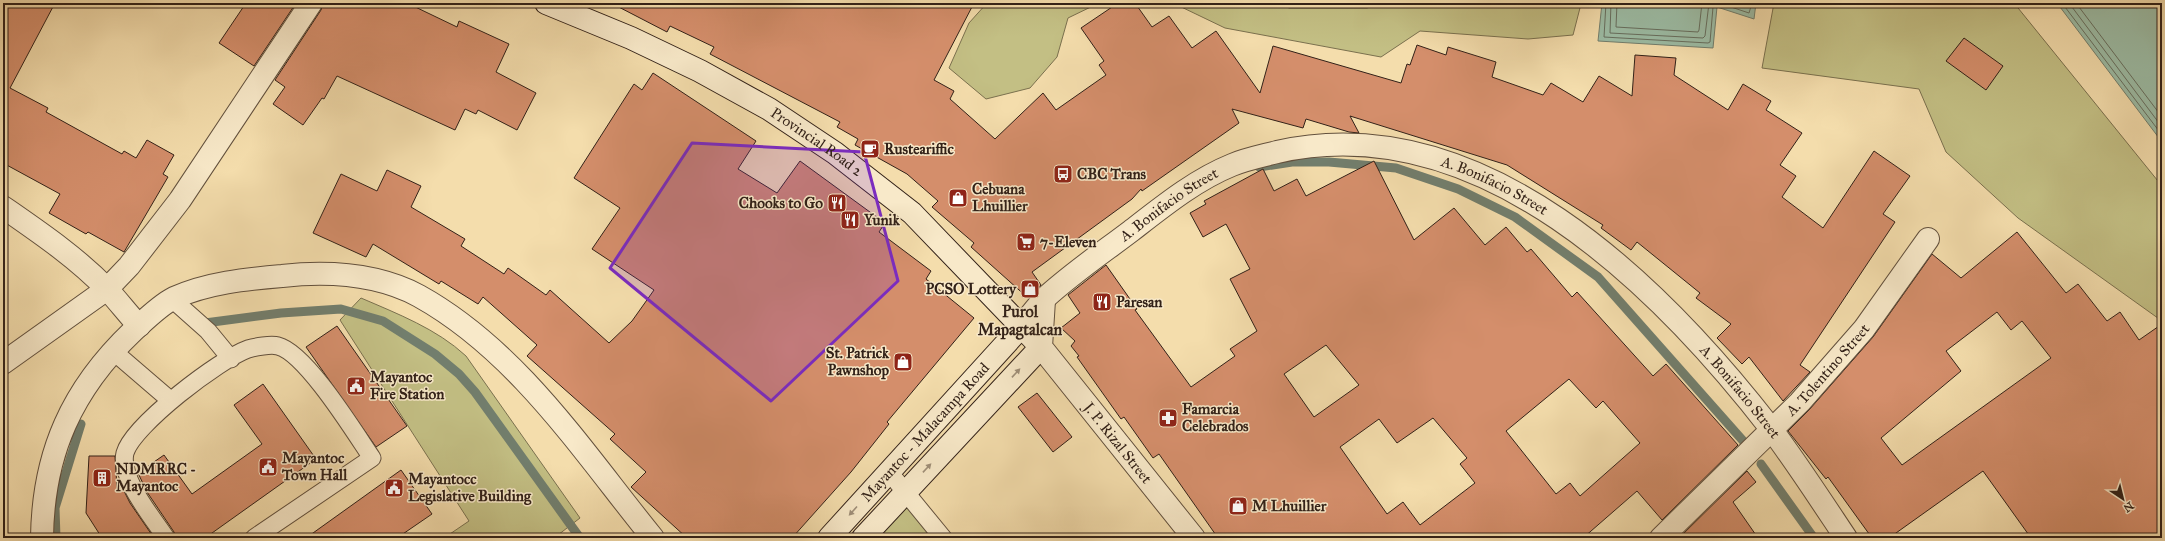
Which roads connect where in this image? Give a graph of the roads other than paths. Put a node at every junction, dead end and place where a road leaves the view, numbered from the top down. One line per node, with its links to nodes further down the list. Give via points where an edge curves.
1 (311, 3): 5 (street, via 180,200)
2 (546, 3): 9 (street, Provincial Road 2, via 631,38 700,71 800,128 912,213)
3 (3, 208): 5 (street, via 75,260)
4 (1928, 239): 15 (street, A. Tolentino Street, via 1864,329)
5 (107, 289): 8 (street); 13 (street)
6 (172, 299): 8 (street); 12 (lane, via 208,331); 21 (street, via 216,285 294,274 365,278 389,283 418,296 474,334 541,399)
7 (1044, 300): 9 (street, A. Bonifacio Street); 10 (street); 15 (street, A. Bonifacio Street, via 1178,196 1203,179 1232,165 1295,148 1326,144 1398,149 1475,173 1516,193 1613,259 1656,298 1706,350)
8 (139, 326): 11 (street)
9 (1020, 327): 10 (street, Provincial Road 2); 16 (street, Mayantoc - Malacampa Road)
10 (1041, 347): 17 (street, Mayantoc - Malacampa Road, one-way to 10); 25 (street, J. P. Rizal Street)
11 (113, 350): 14 (lane); 18 (street, via 90,379 61,432 45,492)
12 (230, 359): 14 (lane); 20 (lane, via 249,349 278,346 295,355 325,391 372,458)
13 (3, 363)
14 (170, 400): 19 (lane, via 135,435 125,453 126,472 140,500)
15 (1772, 431): 26 (street, A. Tolentino Street); 27 (street, A. Bonifacio Street)
16 (889, 472): 17 (lane); 22 (street, Mayantoc - Malacampa Road, one-way to 22)
17 (905, 491): 23 (street, Mayantoc - Malacampa Road); 24 (lane)
18 (42, 538)
19 (166, 538)
20 (254, 538)
21 (653, 538)
22 (829, 538)
23 (863, 538)
24 (943, 538)
25 (1194, 538)
26 (1661, 538)
27 (1846, 538)

